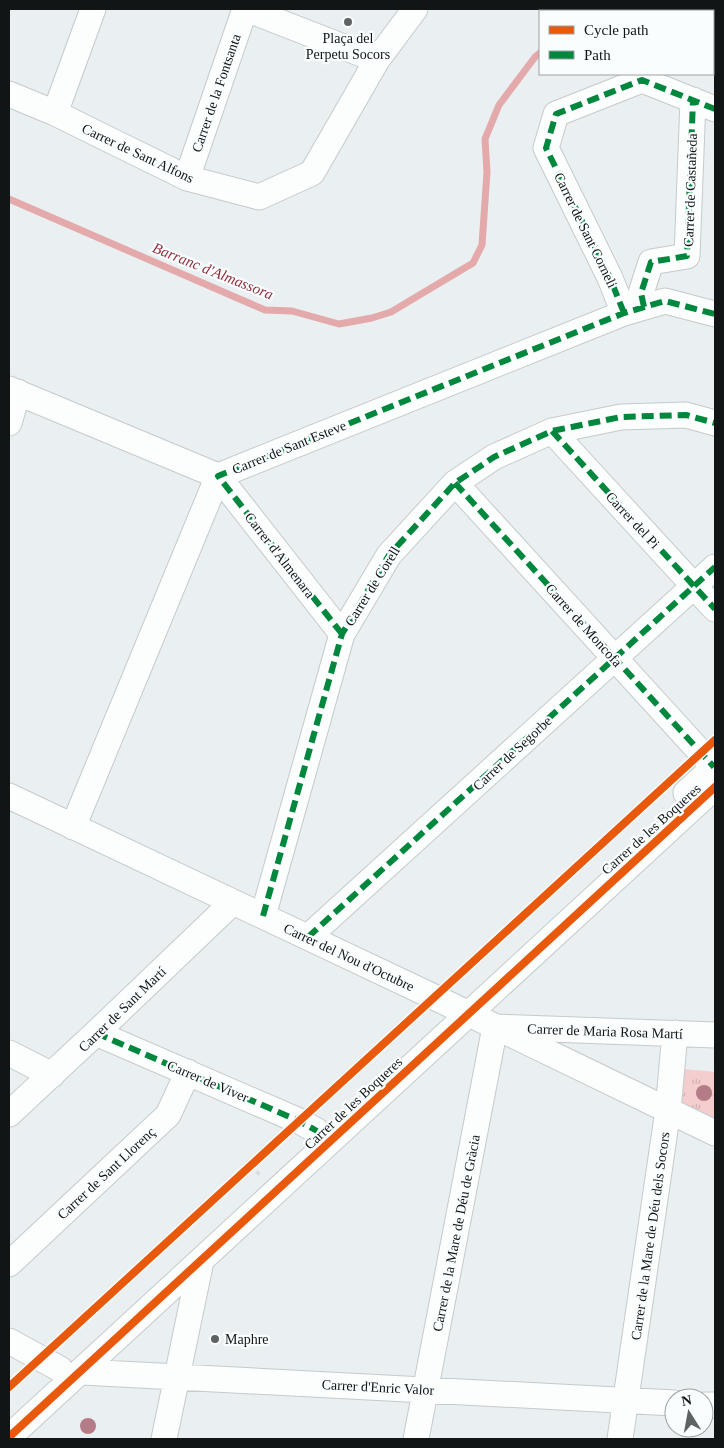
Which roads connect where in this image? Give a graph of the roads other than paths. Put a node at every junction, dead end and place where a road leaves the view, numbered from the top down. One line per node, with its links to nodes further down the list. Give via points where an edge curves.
1 (93, 9): 7 (street)
2 (246, 9): 4 (street); 8 (street, Carrer de la Fontsanta)
3 (415, 9): 4 (street, Carrer de Sant Alfons)
4 (376, 60): 8 (street, Carrer de Sant Alfons, via 312,173 259,197)
5 (9, 94): 7 (street, Carrer de Sant Alfons)
6 (704, 105): 9 (street, Carrer de Castañeda, via 687,256 651,262); 9 (street, Carrer de Sant Corneli, via 642,80 556,114 546,148 610,278)
7 (54, 113): 8 (street, Carrer de Sant Alfons)
8 (187, 178)
9 (634, 310): 10 (street, Carrer de Sant Esteve, via 665,301); 15 (street, Carrer de Sant Esteve)
10 (715, 314)
11 (13, 390): 12 (street); 15 (street)
12 (9, 423)
13 (715, 423): 14 (street, Carrer de Corell, via 686,415 621,417)
14 (552, 431): 16 (street, Carrer de Corell, via 494,457); 18 (street, Carrer del Pi)
15 (218, 476): 20 (street, Carrer d'Almenara); 24 (street, Carrer de Sant Esteve)
16 (455, 482): 20 (street, Carrer de Corell, via 389,555); 21 (street, Carrer de Moncofa)
17 (715, 567): 18 (street, Carrer de Segorbe)
18 (694, 586): 19 (street, Carrer del Pi); 21 (street, Carrer de Segorbe)
19 (715, 609)
20 (342, 634): 26 (street, Carrer de Corell)
21 (614, 658): 22 (street, Carrer de Moncofa); 27 (street, Carrer de Segorbe)
22 (715, 774): 28 (street, Carrer de les Boqueres)
23 (9, 796): 24 (street, Carrer del Nou d'Octubre)
24 (73, 827): 25 (street, Carrer del Nou d'Octubre)
25 (233, 902): 26 (street, Carrer del Nou d'Octubre); 30 (street, Carrer de Sant Martí)
26 (263, 916): 27 (street, Carrer del Nou d'Octubre)
27 (308, 938): 28 (street, Carrer del Nou d'Octubre)
28 (460, 1011): 29 (street, Carrer del Nou d'Octubre); 38 (street, Carrer de les Boqueres); 40 (street, Carrer de les Boqueres)
29 (495, 1028): 31 (street, Carrer de Maria Rosa Martí); 36 (street, Carrer del Nou d'Octubre); 45 (street, Carrer de la Mare de Déu de Gràcia)
30 (96, 1033): 34 (street, Carrer de Viver); 35 (street, Carrer de Sant Martí)
31 (675, 1033): 32 (street, Carrer de Maria Rosa Martí); 36 (street, Carrer de la Mare de Déu dels Socors)
32 (715, 1035)
33 (9, 1053): 35 (street)
34 (188, 1072): 38 (street, Carrer de Viver); 41 (street, Carrer de Sant Llorenç, via 168,1115)
35 (52, 1075): 37 (street, Carrer de Sant Martí)
36 (668, 1110): 39 (street, Carrer del Nou d'Octubre); 46 (street, Carrer de la Mare de Déu dels Socors)
37 (9, 1114)
38 (318, 1131): 43 (street, Carrer de les Boqueres)
39 (715, 1133)
40 (201, 1261): 43 (street, Carrer de les Boqueres); 44 (street)
41 (9, 1264)
42 (9, 1341): 43 (street)
43 (71, 1370): 44 (street, Carrer d'Enric Valor); 48 (street, Carrer de les Boqueres); 49 (street, Carrer de les Boqueres)
44 (176, 1377): 45 (street, Carrer d'Enric Valor); 50 (street)
45 (427, 1390): 46 (street, Carrer d'Enric Valor); 51 (street, Carrer de la Mare de Déu de Gràcia)
46 (626, 1401): 47 (street, Carrer d'Enric Valor); 52 (street, Carrer de la Mare de Déu dels Socors)
47 (664, 1403)
48 (9, 1414)
49 (9, 1438)
50 (164, 1439)
51 (416, 1439)
52 (620, 1439)

